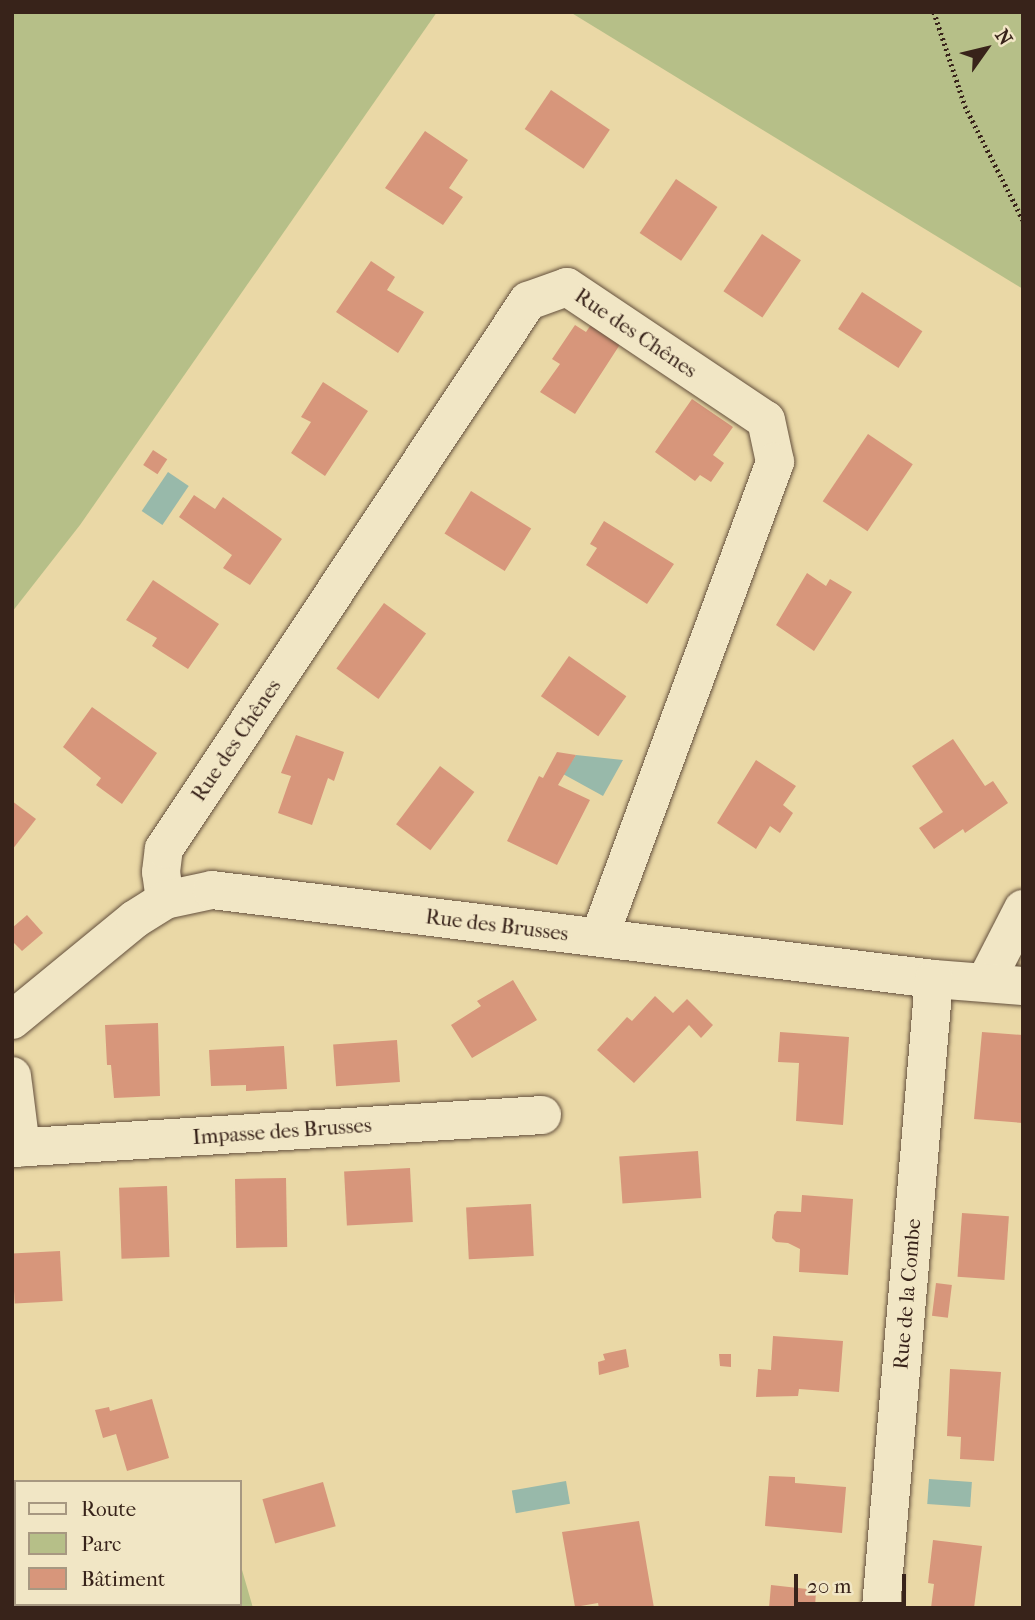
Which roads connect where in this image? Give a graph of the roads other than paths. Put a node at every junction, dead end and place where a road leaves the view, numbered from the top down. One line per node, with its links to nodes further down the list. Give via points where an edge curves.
1 (165, 900): 3 (street, Rue des Brusses, via 212,890); 3 (street, Rue des Chênes, via 164,849 528,302 567,287 766,420 775,462); 6 (street, Rue des Brusses, via 135,919)
2 (1023, 909): 5 (street)
3 (599, 938): 4 (street, Rue des Brusses)
4 (934, 979): 5 (street, Rue des Brusses); 10 (street, Rue de la Combe)
5 (1004, 984)
6 (12, 1020)
7 (12, 1076): 9 (street, Impasse des Brusses)
8 (542, 1115): 9 (street, Impasse des Brusses)
9 (17, 1147)
10 (881, 1608)

